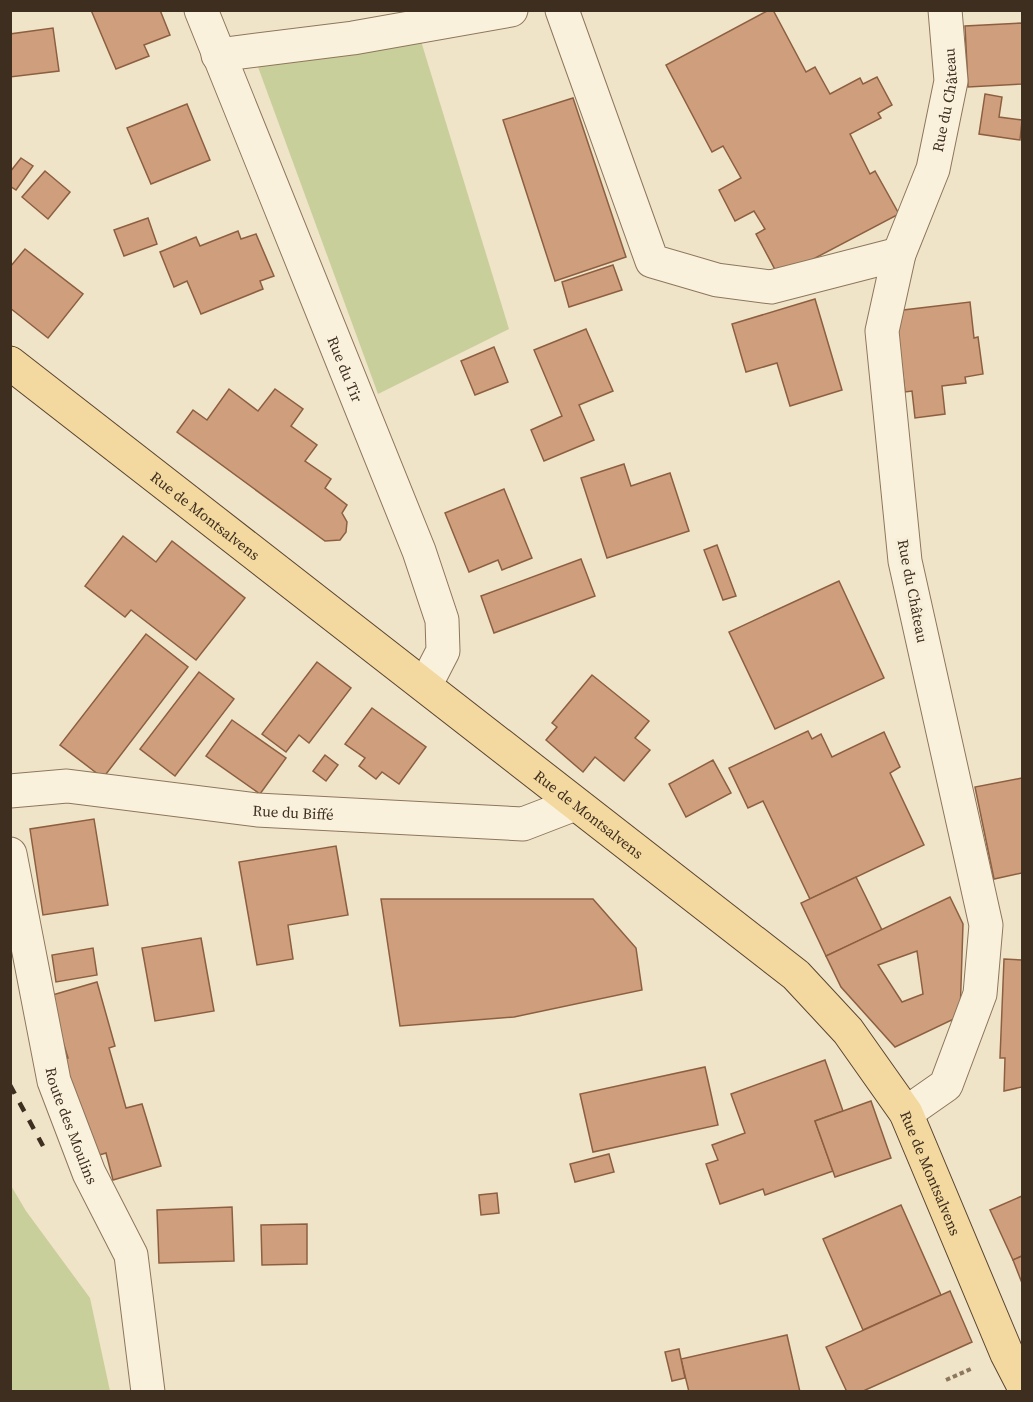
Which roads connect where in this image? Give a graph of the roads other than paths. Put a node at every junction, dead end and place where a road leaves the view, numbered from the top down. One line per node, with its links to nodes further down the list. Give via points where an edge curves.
1 (201, 10): 7 (street, Rue du Tir)
2 (511, 10): 7 (street, via 353,38)
3 (562, 10): 8 (street, via 652,261 717,280 771,287)
4 (931, 10): 6 (street)
5 (945, 10): 6 (street, Rue du Château)
6 (949, 47): 8 (street, Rue du Château, via 951,81 933,169)
7 (218, 55): 10 (street, Rue du Tir, via 426,571 442,620 443,651)
8 (899, 254): 14 (street, Rue du Château, via 882,331 905,561 987,925 980,994 946,1085)
9 (10, 363): 10 (main road, Rue de Montsalvens)
10 (426, 684): 12 (main road, Rue de Montsalvens)
11 (10, 790): 12 (street, Rue du Biffé, via 68,786 257,810 523,824)
12 (575, 804): 14 (main road, Rue de Montsalvens, via 796,975 848,1031)
13 (10, 854): 16 (street, Route des Moulins, via 54,1081 89,1173 131,1255)
14 (906, 1113): 15 (main road, Rue de Montsalvens, via 1007,1354)
15 (1023, 1383)
16 (148, 1392)

